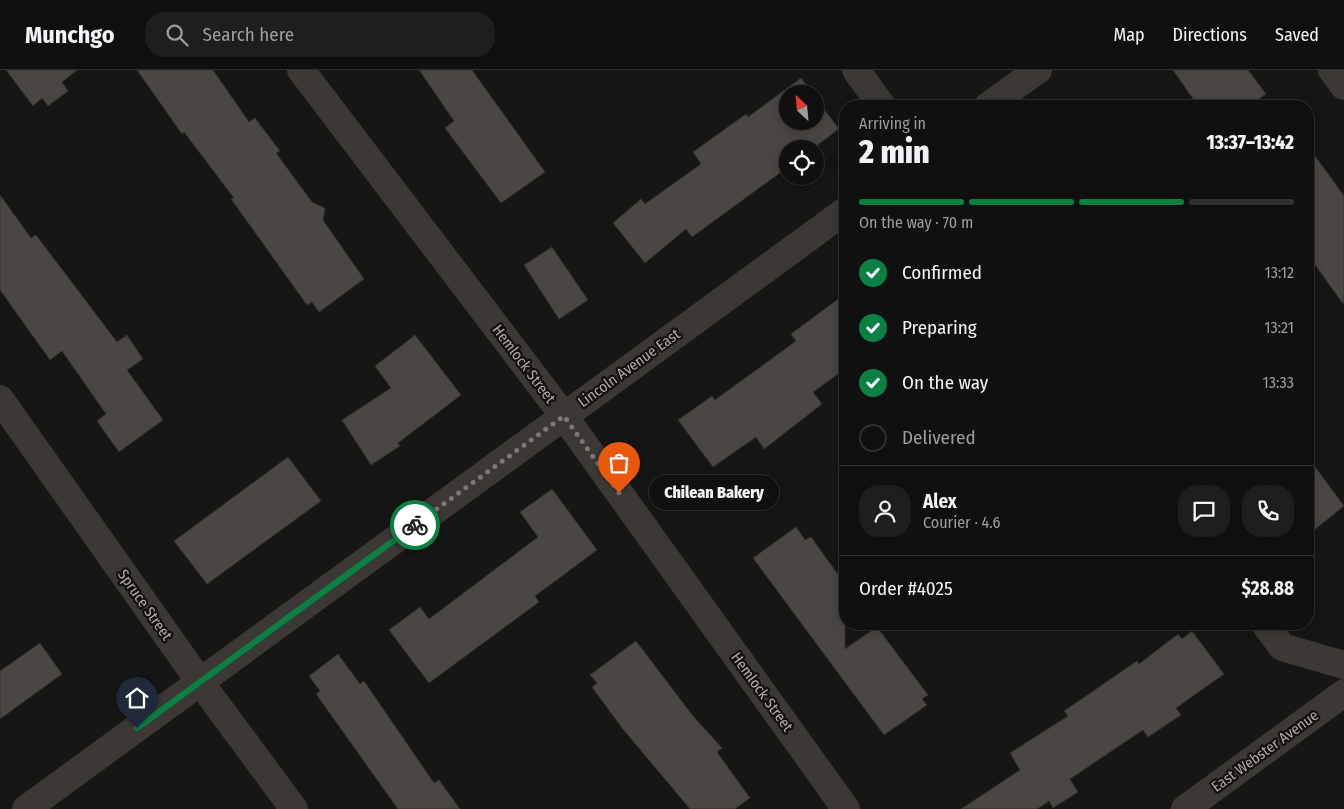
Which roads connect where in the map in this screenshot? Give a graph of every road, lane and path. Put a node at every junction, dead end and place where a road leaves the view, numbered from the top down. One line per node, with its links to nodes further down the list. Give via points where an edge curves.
1 (301, 70): 10 (street, Hemlock Street)
2 (856, 70): 6 (street)
3 (1038, 70): 7 (street)
4 (1332, 70): 5 (street)
5 (1344, 86)
6 (878, 100)
7 (996, 100)
8 (839, 215): 10 (street, Lincoln Avenue East)
9 (0, 399): 13 (street, Spruce Street)
10 (564, 416): 13 (street, Lincoln Avenue East); 17 (street, Hemlock Street)
11 (1269, 630): 12 (street, via 1282,647)
12 (1344, 665)
13 (200, 682): 15 (street, Lincoln Avenue East); 16 (street, Spruce Street)
14 (1344, 692): 18 (street, East Webster Avenue)
15 (26, 809)
16 (294, 809)
17 (846, 809)
18 (1185, 809)

